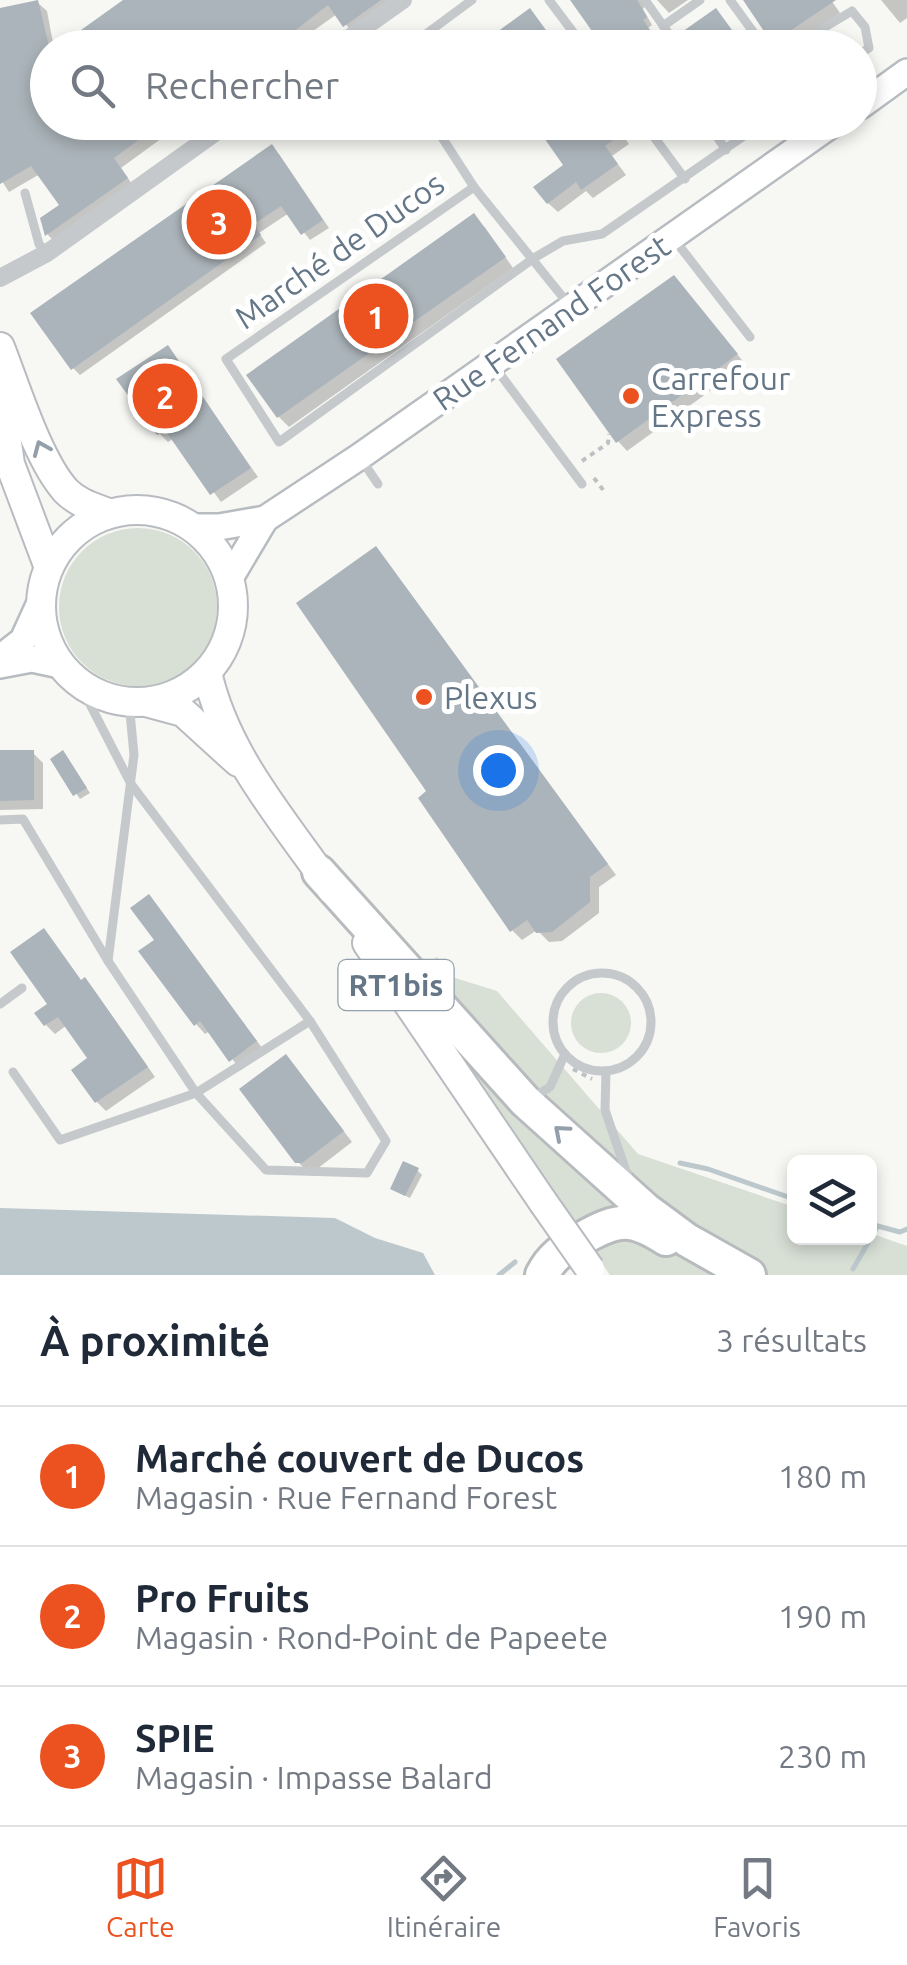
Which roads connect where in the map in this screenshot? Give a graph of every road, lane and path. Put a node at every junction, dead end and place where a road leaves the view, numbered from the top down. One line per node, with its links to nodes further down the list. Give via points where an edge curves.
1 (403, 0): 8 (street)
2 (472, 0): 12 (lane)
3 (549, 0): 13 (lane)
4 (645, 0): 9 (lane)
5 (700, 0): 9 (lane)
6 (730, 0): 15 (lane)
7 (853, 5): 16 (lane); 17 (lane)
8 (365, 26): 10 (street); 11 (lane)
9 (663, 26): 14 (lane)
10 (360, 30)
11 (368, 30)
12 (432, 30)
13 (572, 30)
14 (666, 30)
15 (752, 30)
16 (816, 30)
17 (866, 30)
18 (907, 72): 19 (street)
19 (877, 94)
20 (205, 140): 31 (street)
21 (444, 140): 28 (lane, Marché de Ducos)
22 (656, 140): 27 (lane)
23 (719, 140): 26 (lane)
24 (740, 140): 26 (lane, Marché de Ducos)
25 (809, 140): 30 (street, Rue Fernand Forest)
26 (726, 150): 27 (lane, Marché de Ducos)
27 (685, 178): 32 (lane, Marché de Ducos, via 602,234 563,240)
28 (474, 186): 32 (lane, Marché de Ducos); 32 (lane, Marché de Ducos, via 226,358 279,442)
29 (25, 193): 31 (lane)
30 (672, 237): 34 (street, Rue Fernand Forest); 35 (lane)
31 (47, 253): 33 (street)
32 (534, 258): 34 (lane, Marché de Ducos)
33 (0, 278)
34 (571, 308): 37 (street, Rue Fernand Forest)
35 (750, 337)
36 (0, 348): 44 (main road, one-way to 36, via 80,502 50,469)
37 (492, 364): 40 (street, Rue Fernand Forest); 43 (lane)
38 (0, 393): 47 (main road, via 10,464)
39 (609, 434): 41 (path, via 608,443)
40 (359, 457): 42 (lane); 45 (street, Rue Fernand Forest)
41 (582, 462)
42 (378, 484)
43 (582, 484)
44 (108, 513): 46 (main road, via 138,509); 47 (main road, via 63,542)
45 (265, 518): 46 (street, Rue Fernand Forest); 48 (street, Rue Fernand Forest)
46 (193, 526): 48 (main road, via 216,549)
47 (48, 565): 49 (main road)
48 (230, 578): 51 (main road, via 232,627)
49 (40, 604): 50 (street, via 23,640); 52 (main road, via 45,636)
50 (0, 661): 52 (street, via 32,659)
51 (207, 672): 53 (main road, via 168,697); 54 (main road, RT1bis)
52 (70, 674): 53 (main road, via 94,692); 55 (lane)
53 (136, 702): 54 (main road, RT1bis, via 183,712); 55 (lane)
54 (247, 769): 57 (main road, RT1bis)
55 (130, 784): 58 (lane); 61 (lane)
56 (0, 820): 58 (lane, via 23,818)
57 (319, 872): 67 (highway); 69 (main road, RT1bis, bridge)
58 (108, 962): 66 (lane)
59 (22, 988): 60 (lane)
60 (0, 1004)
61 (310, 1021): 66 (lane); 66 (lane, via 386,1141 367,1173 266,1170)
62 (565, 1060): 63 (lane); 63 (lane, via 553,1012 565,989 585,976 616,975 640,991 651,1019 643,1049); 65 (path); 67 (lane, via 550,1087)
63 (606, 1070): 68 (lane, via 606,1110)
64 (13, 1072): 66 (lane, via 60,1140)
65 (595, 1080)
66 (196, 1093)
67 (526, 1102): 68 (highway, one-way to 67)
68 (634, 1196): 72 (highway, via 686,1240)
69 (592, 1272)
70 (542, 1275): 71 (highway, via 552,1256 608,1223 625,1222 645,1226 719,1272)
71 (736, 1275)
72 (749, 1275)

